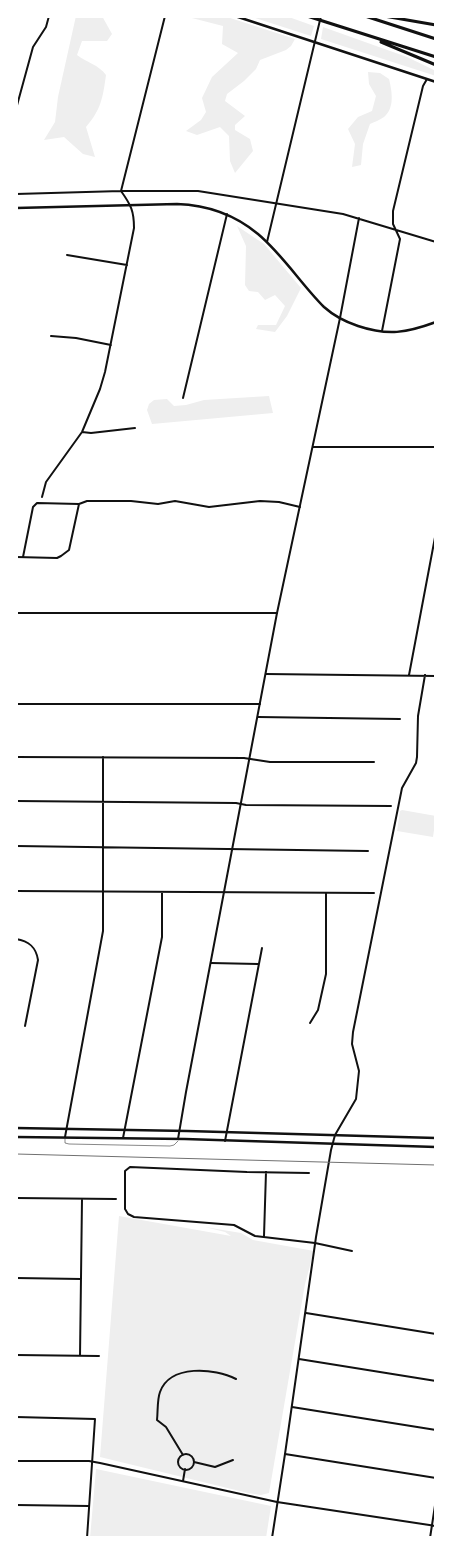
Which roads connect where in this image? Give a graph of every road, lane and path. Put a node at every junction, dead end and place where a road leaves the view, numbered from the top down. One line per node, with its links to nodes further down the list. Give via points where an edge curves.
1 (49, 16): 16 (street, via 46,28 33,47)
2 (165, 16): 17 (street)
3 (235, 16): 11 (main road)
4 (307, 16): 9 (highway)
5 (322, 16): 11 (street)
6 (365, 16): 10 (highway)
7 (384, 16): 8 (highway)
8 (436, 25)
9 (355, 31): 12 (highway); 13 (highway)
10 (436, 39)
11 (315, 42): 14 (main road); 19 (street)
12 (436, 57)
13 (436, 65)
14 (427, 79): 15 (main road); 24 (street, via 393,211)
15 (436, 82)
16 (16, 109)
17 (121, 191): 18 (street); 19 (street, via 198,191); 20 (street)
18 (16, 194)
19 (276, 203): 23 (street); 25 (street)
20 (131, 205): 21 (main road); 22 (main road, via 190,204); 28 (street, via 134,228)
21 (16, 208)
22 (228, 214): 25 (main road); 34 (street)
23 (359, 218): 24 (street); 29 (street)
24 (396, 230): 26 (street); 31 (street, via 400,239)
25 (267, 242): 29 (main road, via 325,308)
26 (436, 242)
27 (67, 255): 28 (street)
28 (127, 265): 33 (street)
29 (340, 318): 31 (main road); 38 (street)
30 (436, 322): 31 (main road, via 409,331)
31 (381, 332)
32 (51, 336): 33 (street)
33 (111, 345): 36 (street, via 100,390)
34 (183, 398)
35 (135, 428): 36 (street)
36 (82, 432): 39 (street, via 46,482)
37 (436, 446): 38 (street)
38 (313, 447): 41 (street)
39 (42, 497)
40 (79, 504): 41 (street, via 87,501 152,504 175,501 209,507 260,501); 44 (street, via 70,550 57,558); 44 (street, via 35,504)
41 (300, 507): 46 (street)
42 (436, 532): 48 (street)
43 (16, 557): 44 (street)
44 (23, 557)
45 (16, 614): 46 (street)
46 (277, 614): 47 (street)
47 (266, 674): 48 (street); 52 (street)
48 (408, 675): 49 (street)
49 (425, 676): 50 (street); 84 (street, via 418,716 416,763 402,788 352,1044 359,1071 358,1094)
50 (436, 676)
51 (16, 704): 52 (street)
52 (260, 704): 53 (street)
53 (258, 717): 54 (street); 57 (street)
54 (400, 719)
55 (16, 757): 56 (street)
56 (103, 758): 57 (street); 60 (street)
57 (250, 759): 58 (street, via 270,762); 61 (street)
58 (374, 762)
59 (16, 801): 60 (street)
60 (103, 802): 61 (street); 64 (street)
61 (241, 804): 62 (street); 65 (street)
62 (391, 806)
63 (16, 846): 64 (street)
64 (103, 847): 65 (street); 68 (street)
65 (233, 848): 66 (street); 70 (street)
66 (368, 851)
67 (16, 891): 68 (street)
68 (102, 892): 69 (street); 80 (street, via 103,931)
69 (162, 892): 70 (street); 81 (street, via 162,937)
70 (224, 892): 71 (street); 75 (street)
71 (326, 893): 72 (street); 77 (street, via 326,974 318,1010)
72 (374, 894)
73 (16, 939): 78 (street, via 34,947 38,960)
74 (262, 948): 76 (street)
75 (211, 963): 76 (street); 82 (street)
76 (259, 964): 83 (street)
77 (310, 1023)
78 (25, 1026)
79 (16, 1128): 80 (main road)
80 (66, 1128): 81 (main road); 86 (street)
81 (124, 1130): 82 (main road); 87 (street)
82 (180, 1131): 83 (main road); 89 (street)
83 (227, 1132): 84 (main road); 90 (street)
84 (335, 1135): 88 (main road); 91 (street)
85 (16, 1137): 86 (main road)
86 (65, 1137): 87 (main road); 89 (lane, via 65,1143 69,1144 170,1146)
87 (123, 1138): 89 (main road)
88 (436, 1138)
89 (178, 1139): 90 (main road)
90 (226, 1141): 91 (main road)
91 (332, 1144): 92 (main road); 99 (street)
92 (436, 1147)
93 (266, 1172): 94 (street); 98 (street); 98 (street, via 136,1167 125,1171 125,1209 134,1217 234,1225 255,1236)
94 (309, 1172)
95 (16, 1198): 96 (street)
96 (82, 1199): 97 (street); 102 (street)
97 (116, 1199)
98 (264, 1236): 99 (street)
99 (315, 1243): 100 (street); 103 (street)
100 (352, 1251)
101 (16, 1278): 102 (street)
102 (81, 1279): 106 (street)
103 (306, 1313): 104 (street); 108 (street)
104 (436, 1334)
105 (16, 1355): 106 (street)
106 (80, 1356): 107 (street)
107 (99, 1356)
108 (299, 1359): 110 (street); 111 (street)
109 (236, 1379): 115 (street, via 195,1370 167,1380 160,1393 157,1420 166,1427)
110 (436, 1381)
111 (292, 1407): 113 (street); 114 (street)
112 (16, 1417): 118 (street, via 95,1419)
113 (436, 1430)
114 (285, 1454): 121 (street); 124 (street)
115 (183, 1455): 119 (street, via 189,1455); 120 (street, via 179,1463)
116 (232, 1460): 119 (street, via 215,1467)
117 (16, 1461): 118 (street)
118 (92, 1462): 122 (street); 126 (street)
119 (194, 1462): 120 (street, via 191,1468)
120 (185, 1469): 122 (street)
121 (436, 1478)
122 (182, 1481): 124 (street)
123 (436, 1499): 127 (street)
124 (277, 1502): 127 (street); 129 (street)
125 (16, 1505): 126 (street)
126 (90, 1506): 128 (street)
127 (434, 1526): 130 (street)
128 (87, 1538)
129 (272, 1538)
130 (430, 1538)

